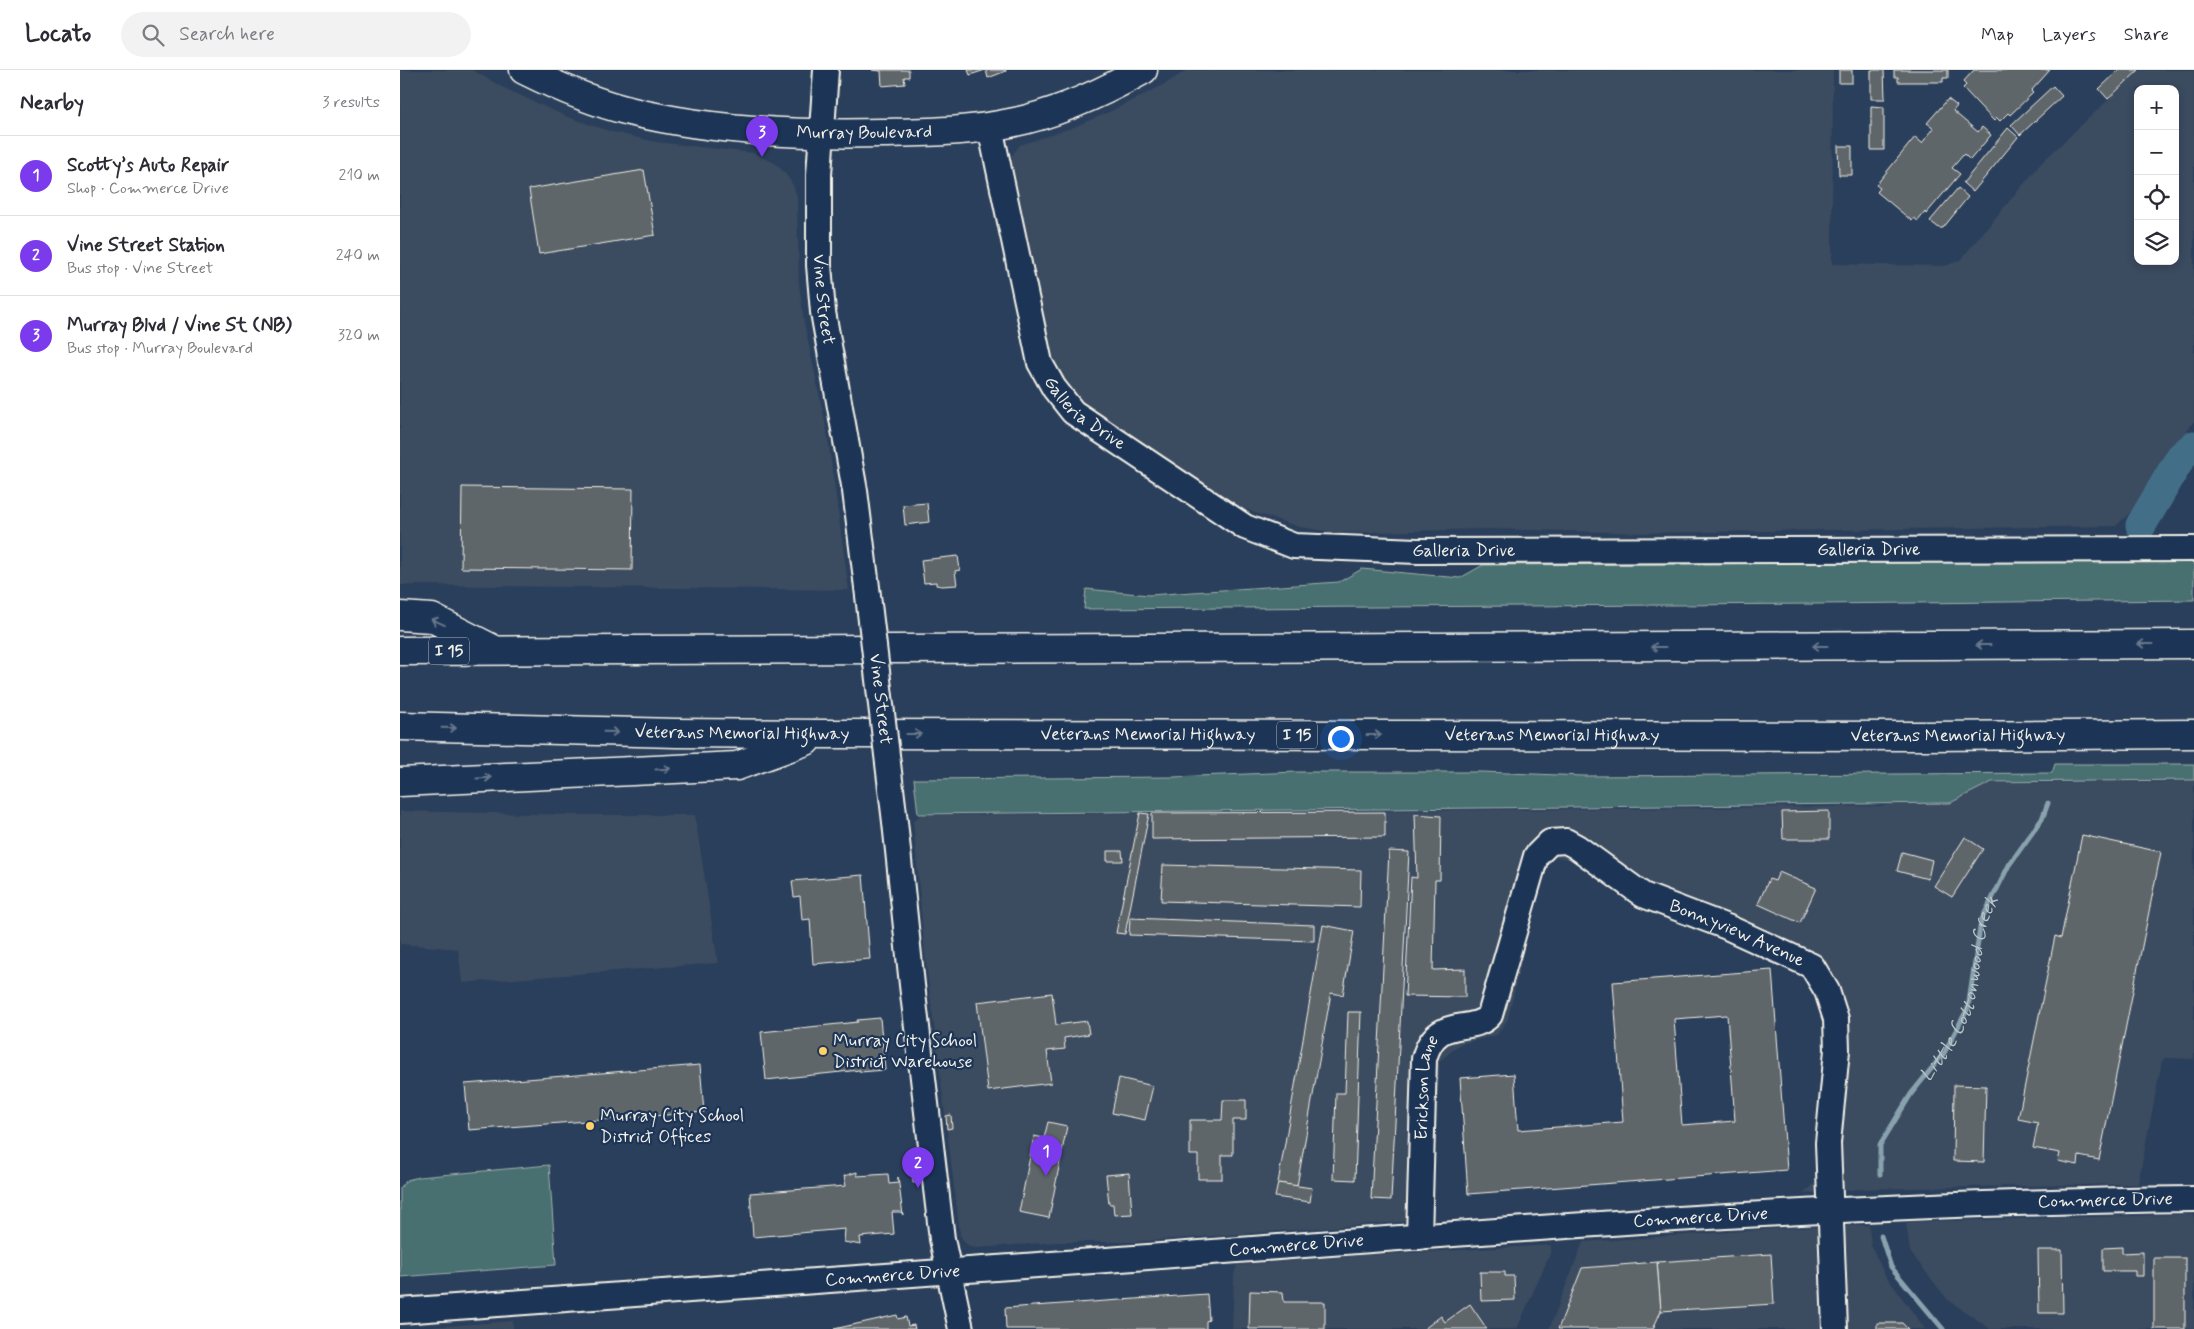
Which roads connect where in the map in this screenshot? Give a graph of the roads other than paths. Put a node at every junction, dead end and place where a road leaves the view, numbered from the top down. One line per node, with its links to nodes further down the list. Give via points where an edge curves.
1 (524, 70): 5 (main road, Murray Boulevard, via 602,103 654,116 737,128)
2 (826, 70): 5 (street, Vine Street)
3 (1143, 70): 4 (main road, Murray Boulevard, via 1063,108)
4 (990, 127): 5 (main road, Murray Boulevard, via 934,132); 6 (street, Galleria Drive, via 1040,363 1054,388 1073,412 1237,522 1294,546 1417,552)
5 (822, 133): 19 (street, Vine Street, bridge, via 818,183 823,312 855,491)
6 (2194, 549)
7 (400, 616): 10 (main road, one-way to 7, via 432,618)
8 (2194, 644): 10 (main road, I 15, one-way to 10)
9 (400, 651): 10 (main road, I 15)
10 (497, 651)
11 (400, 726): 12 (main road, Veterans Memorial Highway / I 15, one-way to 12)
12 (825, 734): 13 (main road, Veterans Memorial Highway / I 15, one-way to 13); 14 (main road, one-way to 12, via 737,766)
13 (2194, 734)
14 (400, 782)
15 (1550, 842): 17 (street, Bonnyview Avenue, via 1566,841 1577,847 1643,895 1727,927 1812,966 1827,991 1836,1019 1837,1050 1828,1143); 18 (street, Erickson Lane, via 1536,856 1529,876 1490,1015 1485,1021 1446,1030 1428,1046 1424,1059)
16 (2194, 1200): 17 (street, Commerce Drive, via 2000,1202)
17 (1830, 1210): 18 (street, Commerce Drive); 22 (street, Bonnyview Avenue)
18 (1419, 1237): 19 (street, Commerce Drive)
19 (948, 1271): 20 (street, Commerce Drive); 21 (street, Vine Street)
20 (400, 1310)
21 (961, 1329)
22 (1835, 1329)

